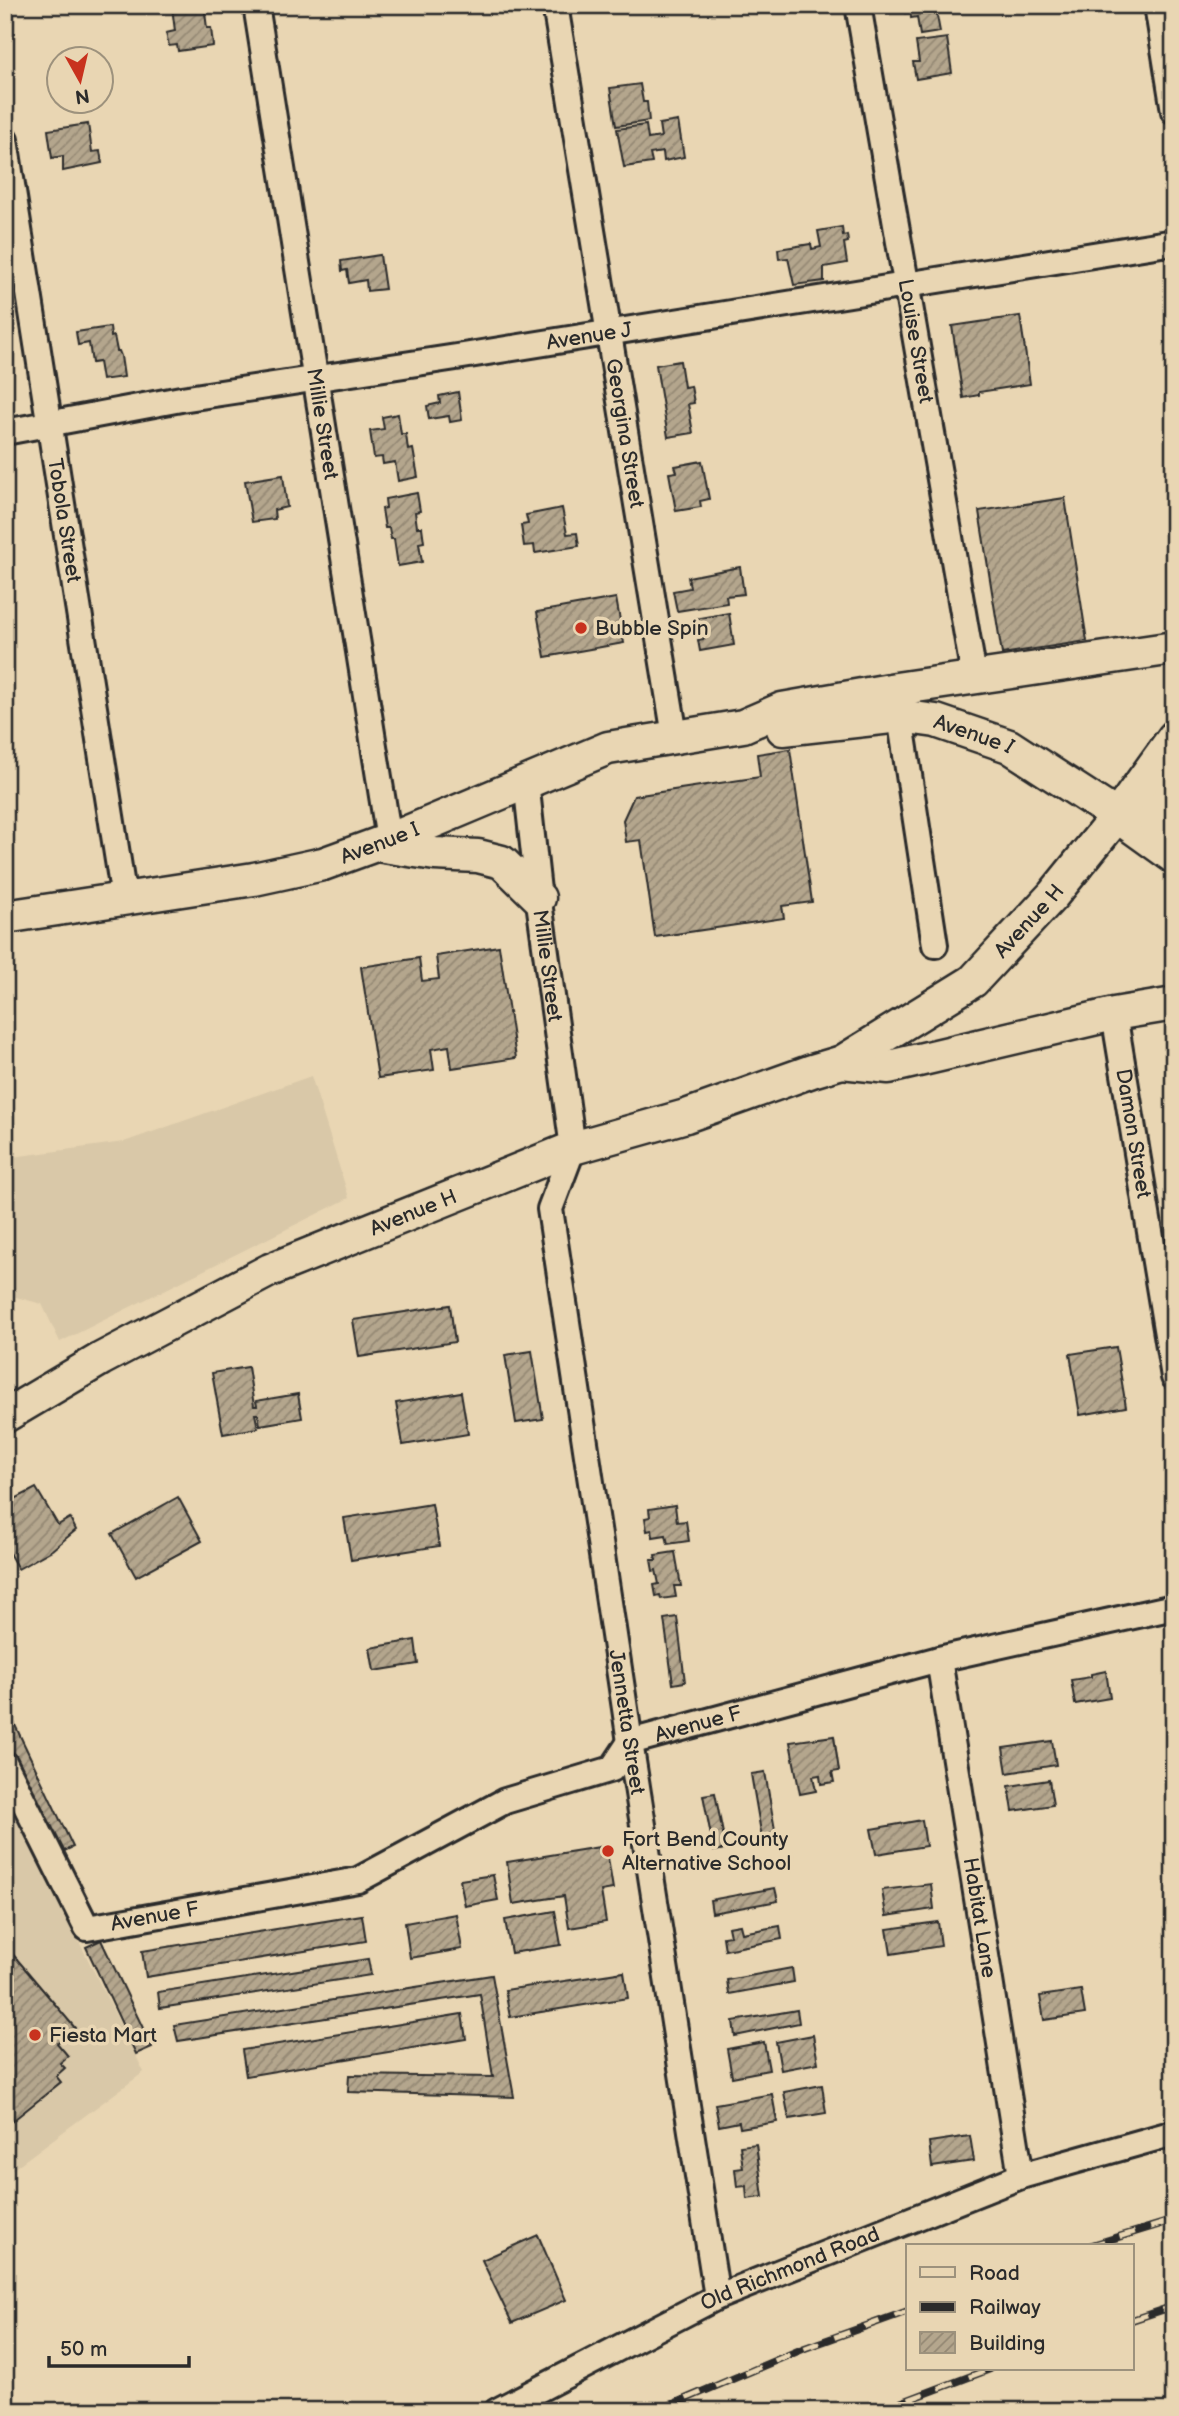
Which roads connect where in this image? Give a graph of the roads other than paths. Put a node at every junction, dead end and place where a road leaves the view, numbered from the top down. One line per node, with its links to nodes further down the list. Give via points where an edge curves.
1 (256, 5): 10 (street, Millie Street)
2 (555, 5): 9 (street, Georgina Street)
3 (858, 5): 8 (street, Louise Street)
4 (1157, 5): 5 (street)
5 (1174, 111)
6 (5, 140): 11 (street, Tobola Street)
7 (1174, 242): 8 (street, Avenue J)
8 (907, 285): 9 (street, Avenue J); 14 (street, Louise Street)
9 (609, 332): 10 (street, Avenue J); 17 (street, Georgina Street)
10 (316, 378): 11 (street, Avenue J); 21 (street, Millie Street)
11 (50, 424): 12 (street, Avenue J); 24 (street, Tobola Street)
12 (5, 432)
13 (1174, 648): 14 (main road, Avenue I)
14 (974, 676): 15 (main road, via 970,689 959,699); 16 (main road, Avenue I, via 782,709)
15 (900, 716): 16 (main road, Avenue I, via 786,730); 20 (main road, Avenue I, via 936,721 1009,746); 26 (street)
16 (743, 726): 17 (main road, Avenue I)
17 (675, 736): 19 (main road, Avenue I, via 608,748)
18 (1171, 741): 20 (main road, Avenue H); 22 (main road, via 1160,760 1153,794 1158,837)
19 (526, 781): 21 (main road, Avenue I); 23 (street, Millie Street)
20 (1117, 816): 22 (main road, Avenue I); 29 (main road, Avenue H, via 1053,895 973,981)
21 (383, 842): 23 (main road, via 502,862); 24 (main road, Avenue I, via 323,864)
22 (1172, 856)
23 (539, 898): 30 (street, Millie Street)
24 (124, 899): 25 (main road, Avenue I)
25 (5, 917)
26 (935, 944)
27 (1174, 1004): 28 (main road, Avenue H)
28 (1114, 1014): 29 (main road, Avenue H, via 889,1067); 31 (street, Damon Street)
29 (842, 1062): 30 (main road, Avenue H, via 686,1116)
30 (573, 1148): 32 (main road, Avenue H, via 270,1270 101,1359); 35 (street, Jennetta Street, via 550,1209)
31 (1174, 1377)
32 (5, 1416)
33 (1174, 1607): 34 (street, Avenue F)
34 (939, 1659): 35 (street, Avenue F); 38 (street, Habitat Lane)
35 (630, 1742): 36 (street, Avenue F, via 612,1769 505,1801 358,1880 87,1928); 39 (street, Jennetta Street)
36 (5, 1764)
37 (1174, 2133): 38 (street, Old Richmond Road)
38 (1021, 2176): 39 (street, Old Richmond Road)
39 (717, 2297): 40 (street, Old Richmond Road)
40 (497, 2411)

